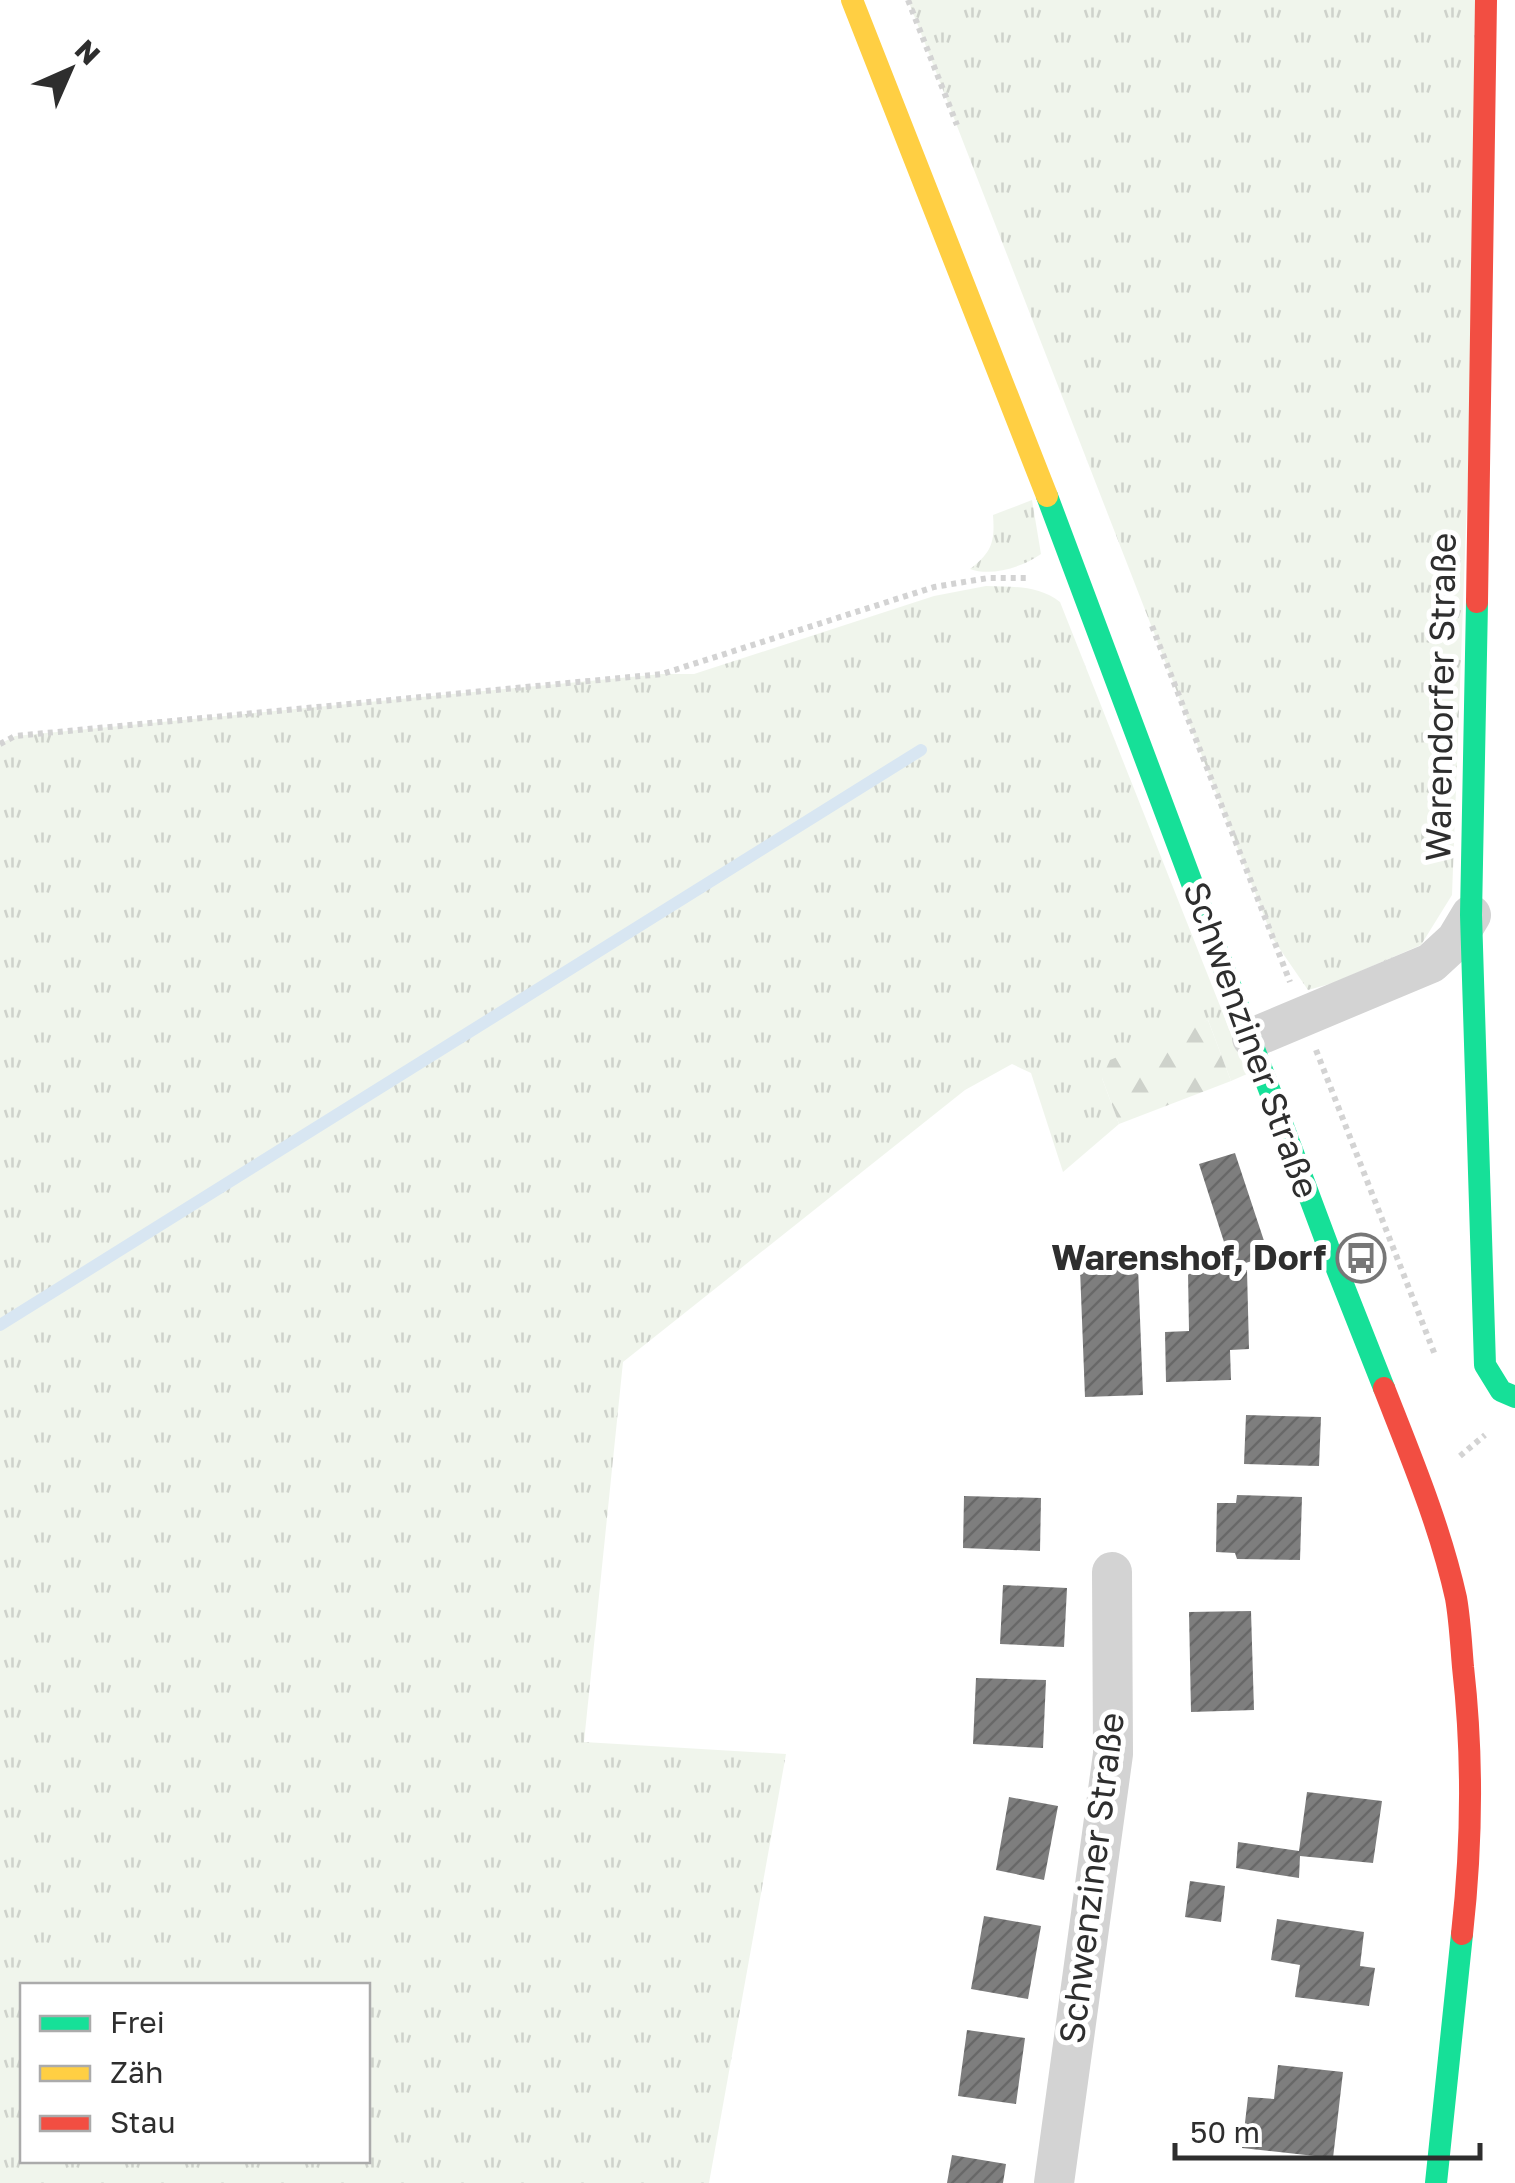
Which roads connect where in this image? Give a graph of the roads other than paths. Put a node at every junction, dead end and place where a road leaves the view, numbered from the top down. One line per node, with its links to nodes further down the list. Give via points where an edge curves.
1 (852, 0): 4 (main road, Schwenziner Straße)
2 (1486, 0): 3 (main road, Warendorfer Straße)
3 (1471, 915): 4 (street, via 1431,963); 5 (main road, Warendorfer Straße, via 1485,1364)
4 (1252, 1038): 8 (main road, Schwenziner Straße, via 1418,1474 1457,1604 1469,1721 1469,1871)
5 (1508, 1394)
6 (1112, 1572): 7 (street, Schwenziner Straße, via 1114,1754)
7 (1054, 2183)
8 (1436, 2183)

